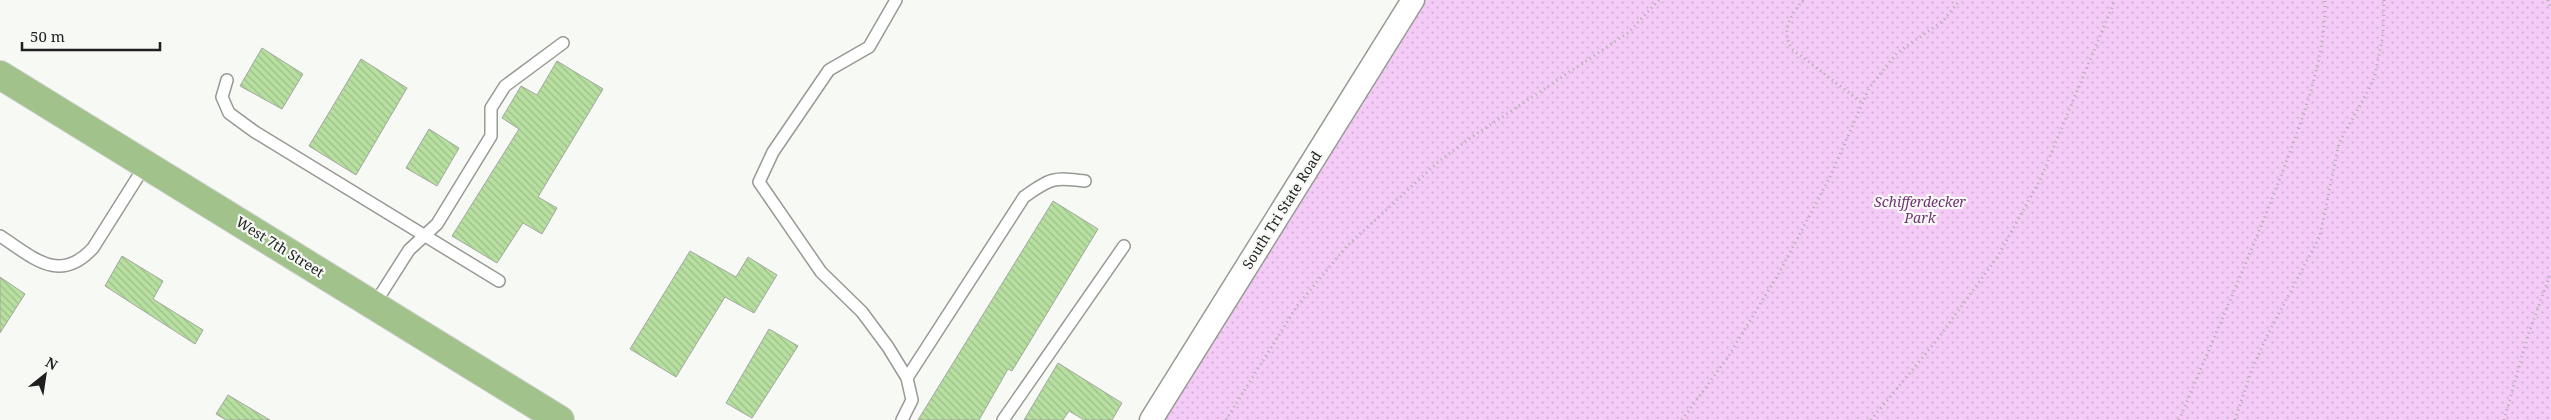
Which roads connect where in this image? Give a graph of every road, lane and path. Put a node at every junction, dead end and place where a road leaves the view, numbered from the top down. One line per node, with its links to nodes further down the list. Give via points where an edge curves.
1 (896, 0): 23 (lane, via 869,48 829,70 773,152 759,182 821,272 862,312)
2 (1413, 0): 27 (street, South Tri State Road)
3 (1659, 0): 28 (path, via 1628,33 1437,163 1346,246 1297,306)
4 (1803, 0): 14 (path, via 1786,26 1788,43)
5 (1960, 0): 14 (path, via 1943,21 1897,53 1879,72)
6 (2115, 0): 30 (path, via 2044,171 1998,256 1937,340)
7 (2325, 0): 31 (path, via 2319,52 2298,132 2245,269)
8 (2384, 0): 32 (path, via 2383,35 2375,75 2338,143 2320,236 2267,336)
9 (2548, 0): 10 (path)
10 (2551, 8)
11 (563, 43): 18 (lane, via 505,86 491,108 491,136 437,224)
12 (0, 74): 15 (main road, West 7th Street)
13 (227, 80): 18 (lane, via 222,97 229,113)
14 (1861, 102): 29 (path, via 1830,178 1783,266 1723,365)
15 (146, 164): 17 (lane, via 83,260 64,268 48,266); 22 (main road, West 7th Street)
16 (1085, 181): 23 (lane, via 1060,178 1044,182 1024,196)
17 (0, 236)
18 (424, 236): 21 (lane); 22 (lane, via 409,250)
19 (1124, 246): 26 (lane)
20 (2551, 272): 33 (path, via 2528,336)
21 (499, 281)
22 (374, 305): 24 (main road, West 7th Street)
23 (907, 378): 25 (lane, via 912,400)
24 (560, 420)
25 (902, 420)
26 (1003, 420)
27 (1151, 420)
28 (1226, 420)
29 (1682, 420)
30 (1872, 420)
31 (2179, 420)
32 (2235, 420)
33 (2504, 420)

